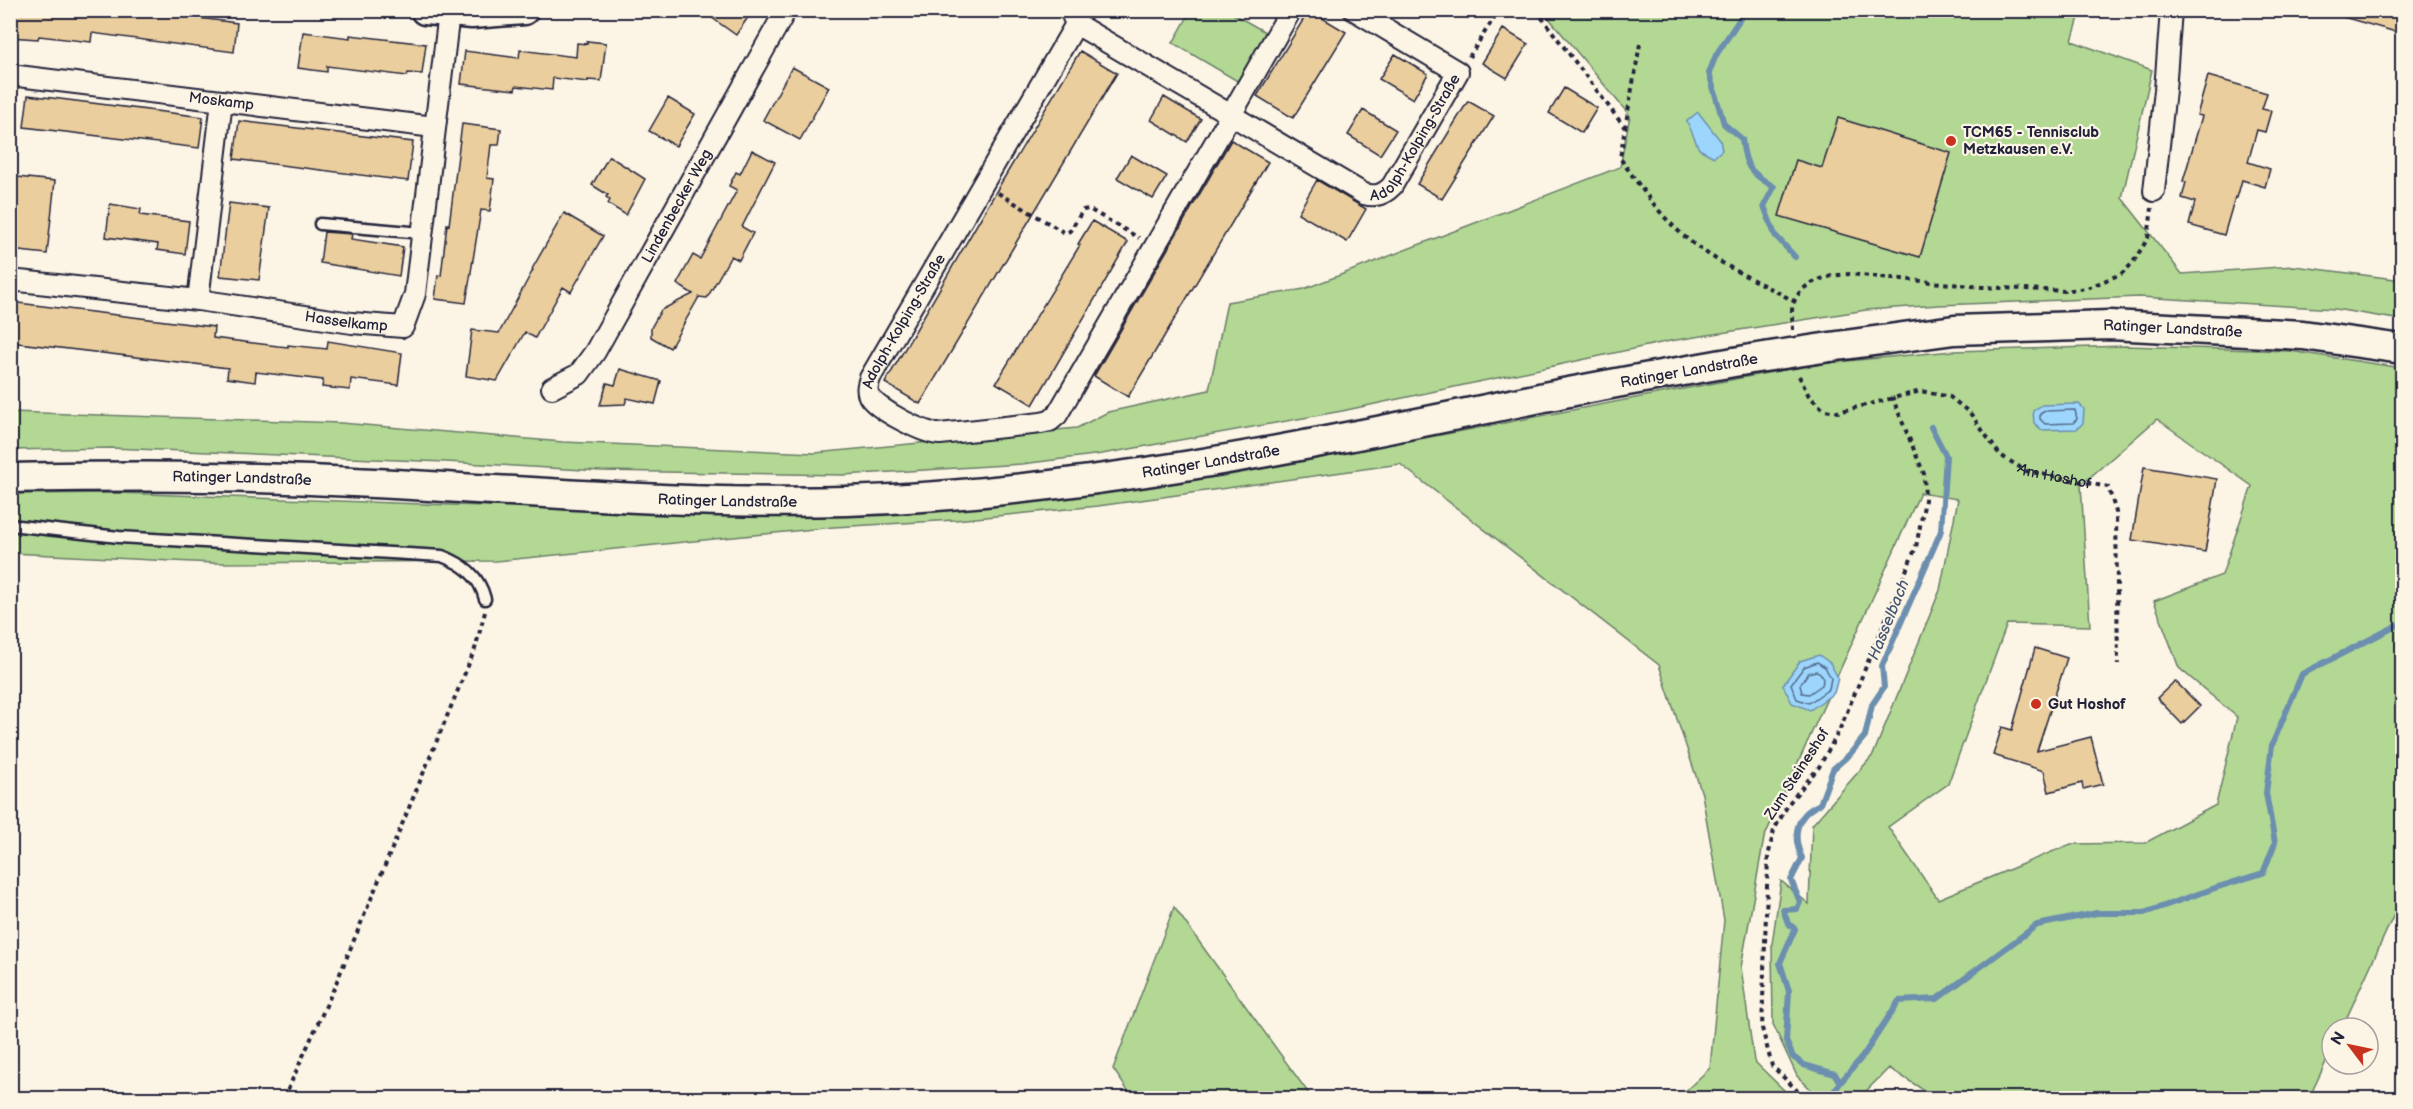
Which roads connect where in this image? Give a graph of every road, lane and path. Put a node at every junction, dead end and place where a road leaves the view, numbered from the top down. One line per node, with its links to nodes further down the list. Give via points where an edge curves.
1 (524, 10): 8 (main road, via 472,15)
2 (786, 10): 28 (street, Lindenbecker Weg, via 595,352 579,374)
3 (1291, 10): 14 (street, Adolph-Kolping-Straße)
4 (1354, 10): 11 (street, Adolph-Kolping-Straße)
5 (1499, 10): 11 (path)
6 (1536, 10): 16 (path)
7 (2171, 10): 18 (street)
8 (437, 12): 15 (street, Hasselkamp)
9 (1073, 17): 14 (street, Adolph-Kolping-Straße); 17 (street, Adolph-Kolping-Straße)
10 (1640, 44): 16 (path)
11 (1458, 72): 14 (street, Adolph-Kolping-Straße, via 1392,186 1373,196)
12 (11, 81): 13 (street, Moskamp)
13 (222, 101): 15 (street, Moskamp); 23 (street)
14 (1231, 115): 21 (street, Adolph-Kolping-Straße)
15 (434, 127): 20 (street, Hasselkamp)
16 (1625, 128): 24 (path, via 1620,158 1671,223 1716,258)
17 (982, 184): 21 (path, via 1065,233 1083,210 1089,209); 21 (street, Adolph-Kolping-Straße, via 867,388 876,404 924,432 940,434 1050,421)
18 (2154, 191): 24 (path, via 2151,225 2142,250 2121,274 2087,288 2065,291 1982,287 1851,274 1816,281)
19 (320, 224): 20 (lane)
20 (422, 233): 23 (street, Hasselkamp, via 415,294 403,327)
21 (1153, 247)
22 (10, 280): 23 (street, Hasselkamp)
23 (198, 300)
24 (1794, 301): 25 (path)
25 (1793, 323)
26 (2403, 349): 30 (main road, Ratinger Landstraße, bridge, via 2303,335 2110,325 1954,330 1751,359 1256,456 1051,485 848,501 652,499 309,480)
27 (1798, 373): 29 (path, via 1809,396 1824,410 1839,412)
28 (552, 388)
29 (1892, 398): 33 (path, Am Hoshof, via 1921,391 1950,397 1970,413 2000,455 2026,471 2108,487 2116,512); 35 (path, Zum Steineshof, via 1924,474 1925,500 1916,547 1839,731 1819,767 1789,803 1774,830 1768,857 1762,1028 1772,1066)
30 (10, 478)
31 (10, 525): 32 (lane, via 120,537 441,556 457,562 477,578)
32 (485, 598): 34 (path, via 475,649)
33 (2118, 664)
34 (284, 1098)
35 (1805, 1098)

